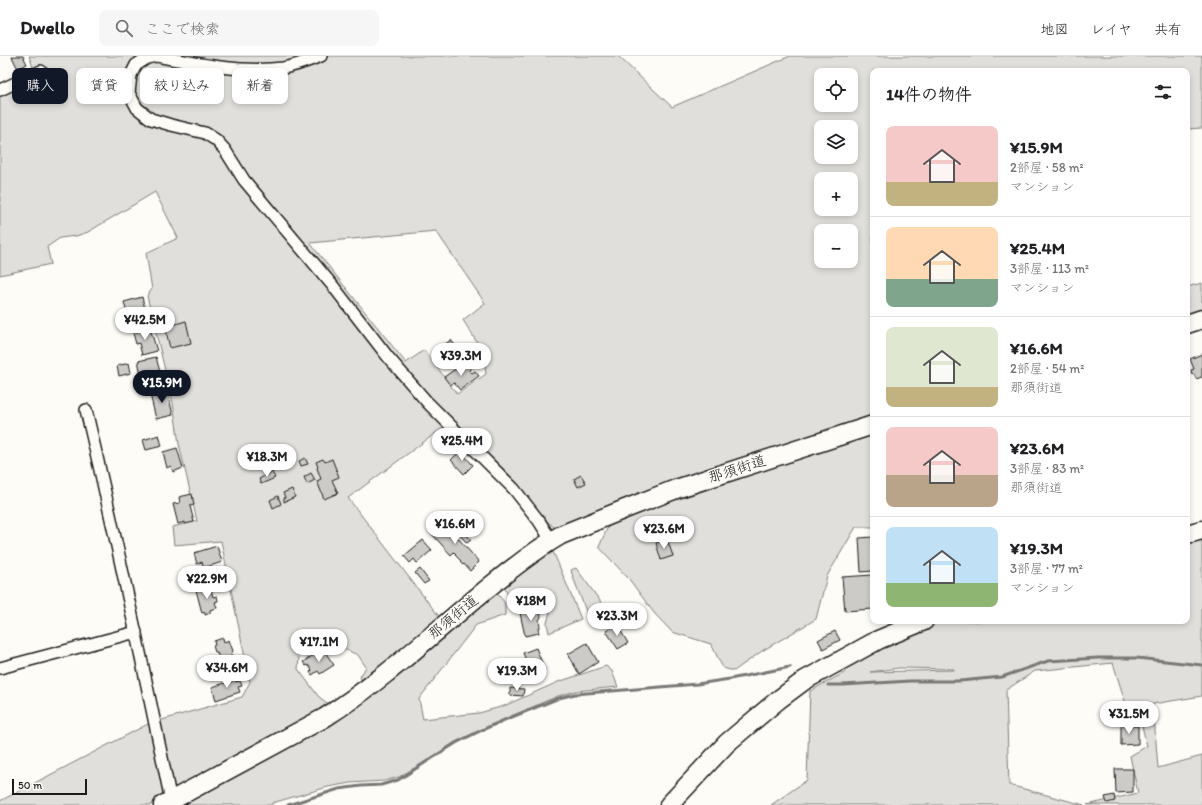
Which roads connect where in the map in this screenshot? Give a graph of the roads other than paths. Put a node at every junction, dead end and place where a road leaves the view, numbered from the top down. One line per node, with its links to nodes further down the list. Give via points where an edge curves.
1 (157, 56): 2 (street, via 252,70 285,68); 11 (street, via 147,58 136,65 131,75 129,93 137,108 151,118 205,133 216,140 244,180 333,286 388,357 427,402 514,489)
2 (321, 56)
3 (12, 84): 4 (street)
4 (0, 90)
5 (1202, 319): 6 (main road)
6 (1190, 323)
7 (86, 410): 13 (street)
8 (870, 426): 11 (main road, 那須街道, via 676,489 624,508)
9 (1202, 530): 10 (main road)
10 (1190, 533)
11 (551, 540): 15 (main road, 那須街道, via 505,574 395,667 343,706)
12 (917, 624): 16 (main road, via 878,640 805,680 727,743)
13 (136, 632): 14 (street); 15 (street)
14 (0, 668)
15 (167, 803)
16 (669, 805)

